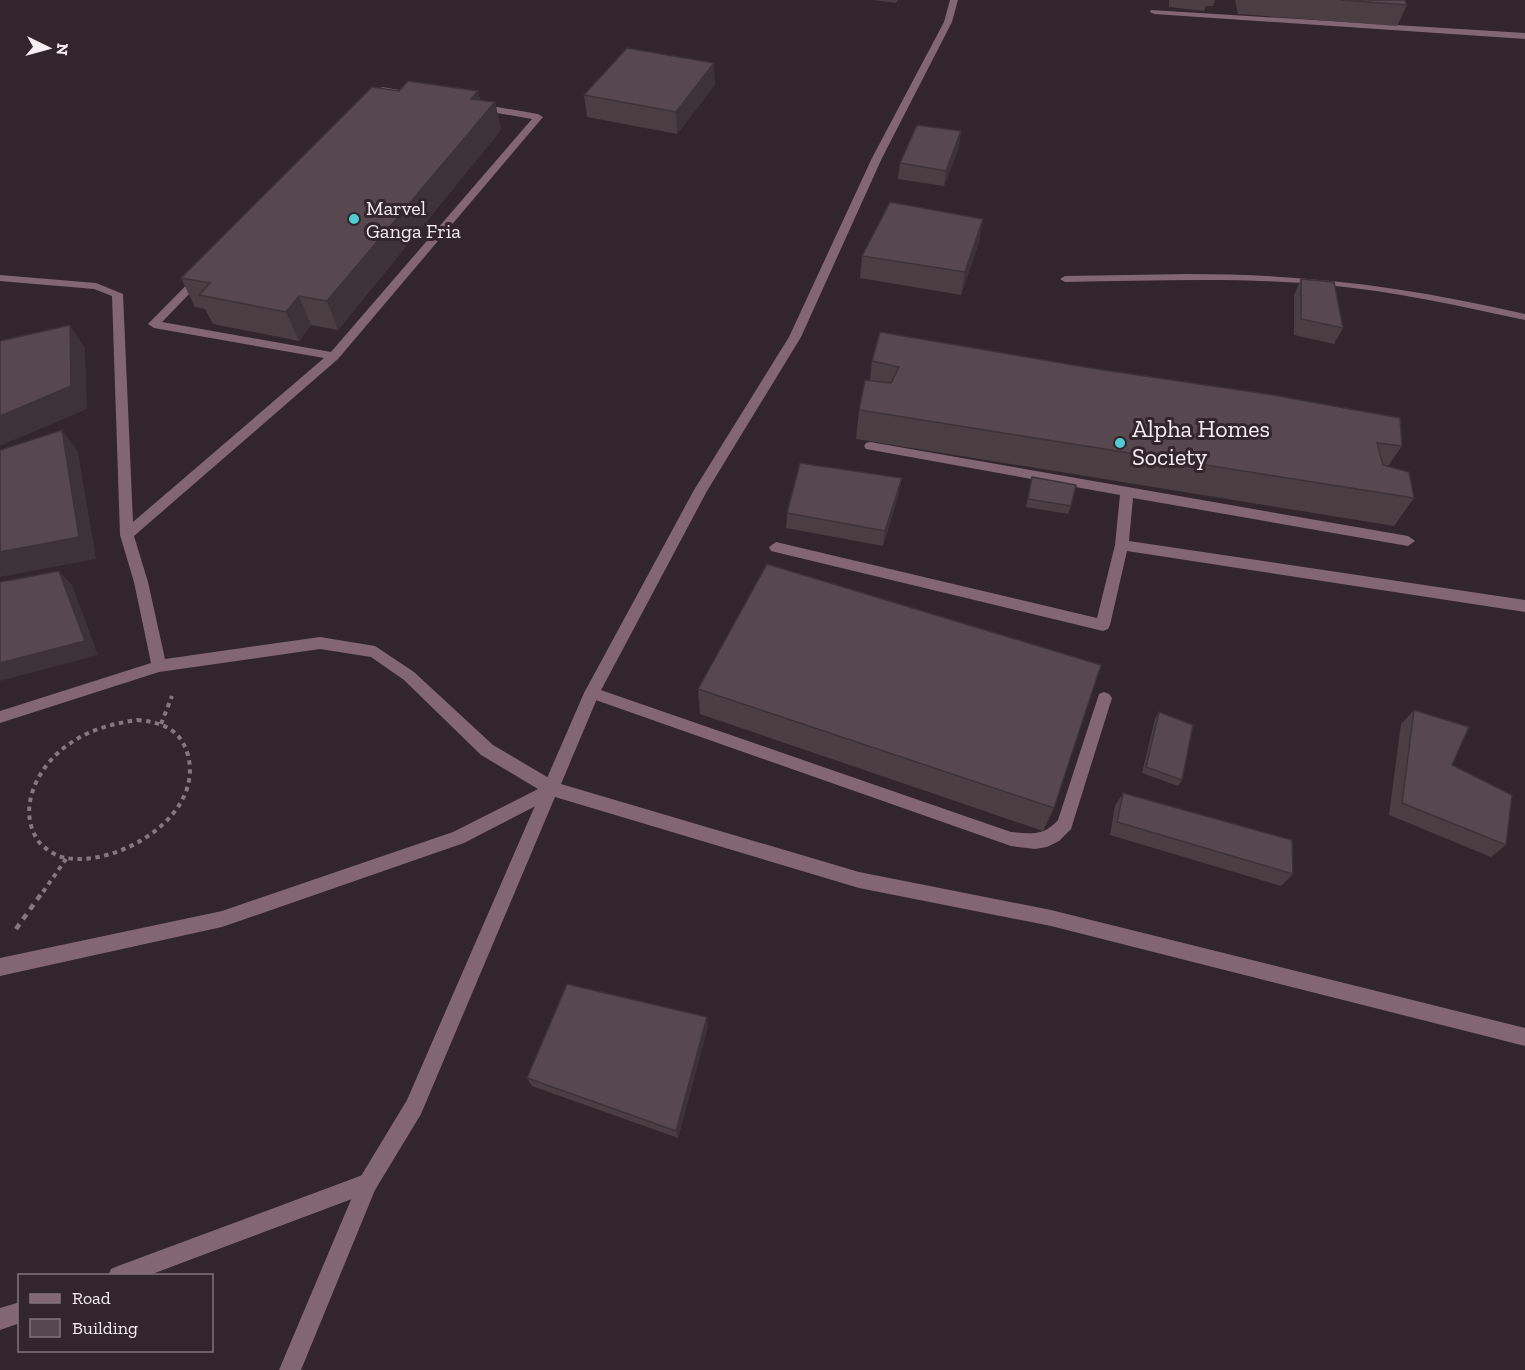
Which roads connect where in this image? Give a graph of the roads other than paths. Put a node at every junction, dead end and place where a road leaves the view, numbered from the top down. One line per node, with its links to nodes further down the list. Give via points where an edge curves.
1 (954, 0): 16 (street, via 948,22 877,158 795,337 701,490)
2 (1154, 12): 3 (street)
3 (1525, 36)
4 (0, 278): 10 (street, via 96,286 117,294)
5 (1065, 279): 6 (street, via 1264,278 1347,285 1461,302)
6 (1525, 317)
7 (334, 356): 7 (street, via 485,179 538,117 382,90 154,324); 10 (street)
8 (870, 446): 9 (street)
9 (1127, 492): 11 (street); 12 (street)
10 (127, 535): 15 (street)
11 (1408, 541)
12 (1122, 545): 13 (street, via 1103,625); 14 (street)
13 (776, 547)
14 (1525, 606)
15 (159, 666): 18 (street); 19 (street, via 320,643 375,652 409,676 487,750)
16 (592, 693): 17 (street, via 1011,839 1036,842 1055,837 1065,824); 19 (street)
17 (1104, 698)
18 (0, 717)
19 (553, 789): 20 (street, via 458,838 222,919); 21 (street, via 859,880 1051,918); 22 (street, via 414,1107)
20 (0, 967)
21 (1525, 1037)
22 (368, 1183): 23 (street); 26 (street)
23 (121, 1274)
24 (18, 1313): 25 (street)
25 (0, 1319)
26 (290, 1370)

